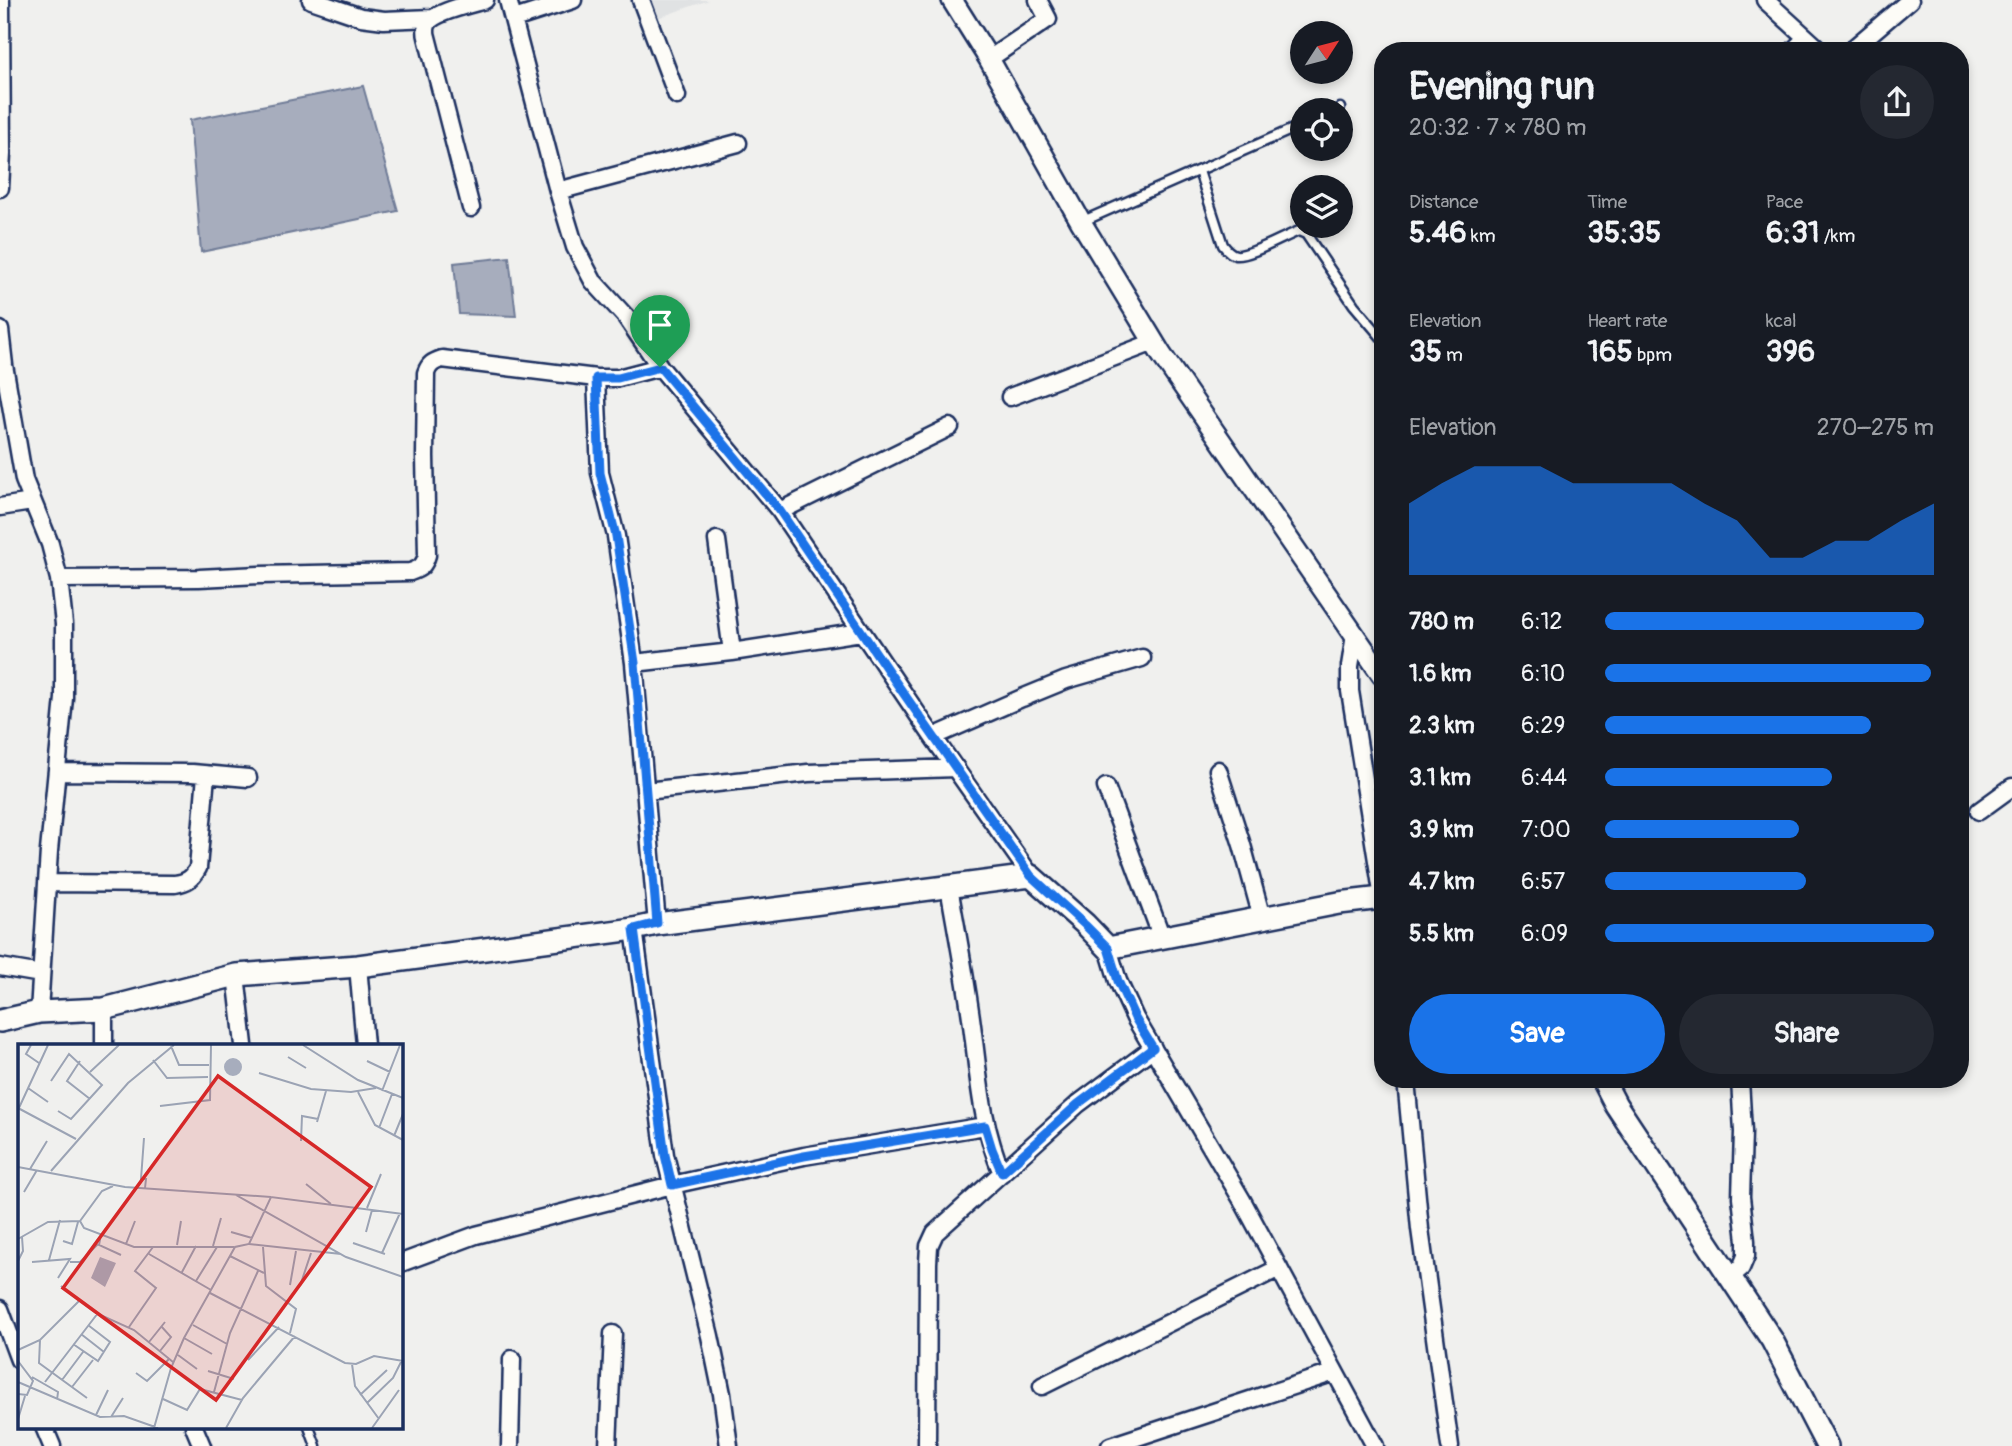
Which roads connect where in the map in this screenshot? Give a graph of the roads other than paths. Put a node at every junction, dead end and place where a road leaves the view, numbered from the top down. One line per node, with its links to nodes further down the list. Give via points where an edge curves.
1 (1, 0): 21 (street)
2 (311, 0): 11 (street, via 361,17)
3 (485, 0): 11 (street)
4 (508, 0): 12 (street)
5 (573, 0): 12 (street)
6 (641, 0): 18 (street)
7 (952, 0): 17 (street)
8 (1038, 0): 17 (street, via 1048,19)
9 (1765, 0): 13 (street)
10 (1910, 0): 16 (street)
11 (432, 18): 25 (street, via 426,37)
12 (514, 19): 24 (street)
13 (1806, 38): 14 (street); 15 (street)
14 (1802, 42)
15 (1811, 42)
16 (1861, 42)
17 (989, 60): 26 (street)
18 (677, 96)
19 (1290, 130): 22 (lane)
20 (738, 143): 24 (street)
21 (1, 154): 23 (street)
22 (1199, 171): 26 (lane); 27 (lane, via 1228,252 1248,253 1300,231 1306,234)
23 (0, 188)
24 (558, 191): 30 (street, via 575,247 593,281 626,317)
25 (471, 208)
26 (1081, 222): 29 (street)
27 (1374, 329)
28 (0, 330): 34 (street, via 24,480)
29 (1154, 342): 32 (street); 40 (street)
30 (660, 367): 31 (street, via 618,378); 36 (street)
31 (596, 378): 38 (street, via 442,359 429,365 427,555 419,569); 43 (street, via 600,473 616,536)
32 (1010, 397)
33 (950, 427): 36 (street)
34 (32, 502): 35 (street); 38 (street)
35 (0, 507)
36 (780, 511): 39 (street)
37 (717, 540): 41 (street)
38 (59, 579): 48 (street, via 64,698)
39 (861, 632): 41 (street); 45 (street)
40 (1355, 635): 44 (street); 55 (street, via 1350,691)
41 (733, 652): 43 (street)
42 (1142, 658): 45 (street, via 1066,680)
43 (635, 663): 53 (street)
44 (1374, 663)
45 (933, 737): 46 (street)
46 (957, 768): 53 (street, via 808,773); 56 (street)
47 (1218, 770): 60 (street)
48 (58, 772): 49 (street); 57 (street)
49 (206, 775): 50 (street); 57 (street, via 194,877 175,884)
50 (248, 778)
51 (1105, 787): 63 (street)
52 (2012, 787): 54 (street)
53 (646, 791): 61 (street)
54 (1979, 811)
55 (1374, 842)
56 (1031, 876): 58 (main road); 64 (main road)
57 (47, 883): 67 (street)
58 (949, 887): 61 (main road); 79 (street)
59 (1374, 899): 60 (main road)
60 (1262, 918): 63 (main road)
61 (657, 923): 62 (main road)
62 (634, 929): 65 (main road); 81 (street)
63 (1163, 938): 64 (main road)
64 (1108, 948): 75 (street, via 1118,981)
65 (358, 966): 68 (main road); 74 (street)
66 (0, 967): 67 (street)
67 (41, 974): 70 (street)
68 (236, 975): 69 (main road); 73 (street)
69 (104, 1009): 70 (main road); 72 (street)
70 (39, 1012): 71 (main road)
71 (0, 1021)
72 (104, 1044)
73 (244, 1044)
74 (365, 1044)
75 (1153, 1048): 80 (street, via 1078,1104); 83 (street)
76 (1407, 1088): 103 (street, via 1420,1230)
77 (1607, 1088): 84 (main road)
78 (1741, 1088): 84 (street, via 1746,1256)
79 (985, 1126): 80 (street); 81 (street, via 804,1156)
80 (1002, 1173): 100 (street, via 947,1221 929,1246)
81 (672, 1185): 82 (street, via 476,1235); 99 (street, via 710,1336)
82 (402, 1263)
83 (1279, 1268): 89 (street); 90 (street)
84 (1730, 1277): 104 (main road, via 1772,1340)
85 (0, 1309): 87 (street)
86 (613, 1334): 98 (street)
87 (18, 1357)
88 (512, 1359): 97 (street)
89 (1335, 1372): 101 (street); 102 (street)
90 (1042, 1386)
91 (44, 1428): 94 (street)
92 (194, 1428): 95 (street)
93 (309, 1428): 96 (lane)
94 (52, 1446)
95 (202, 1446)
96 (316, 1446)
97 (510, 1446)
98 (608, 1446)
99 (729, 1446)
100 (927, 1446)
101 (1110, 1446)
102 (1375, 1446)
103 (1450, 1446)
104 (1828, 1446)

